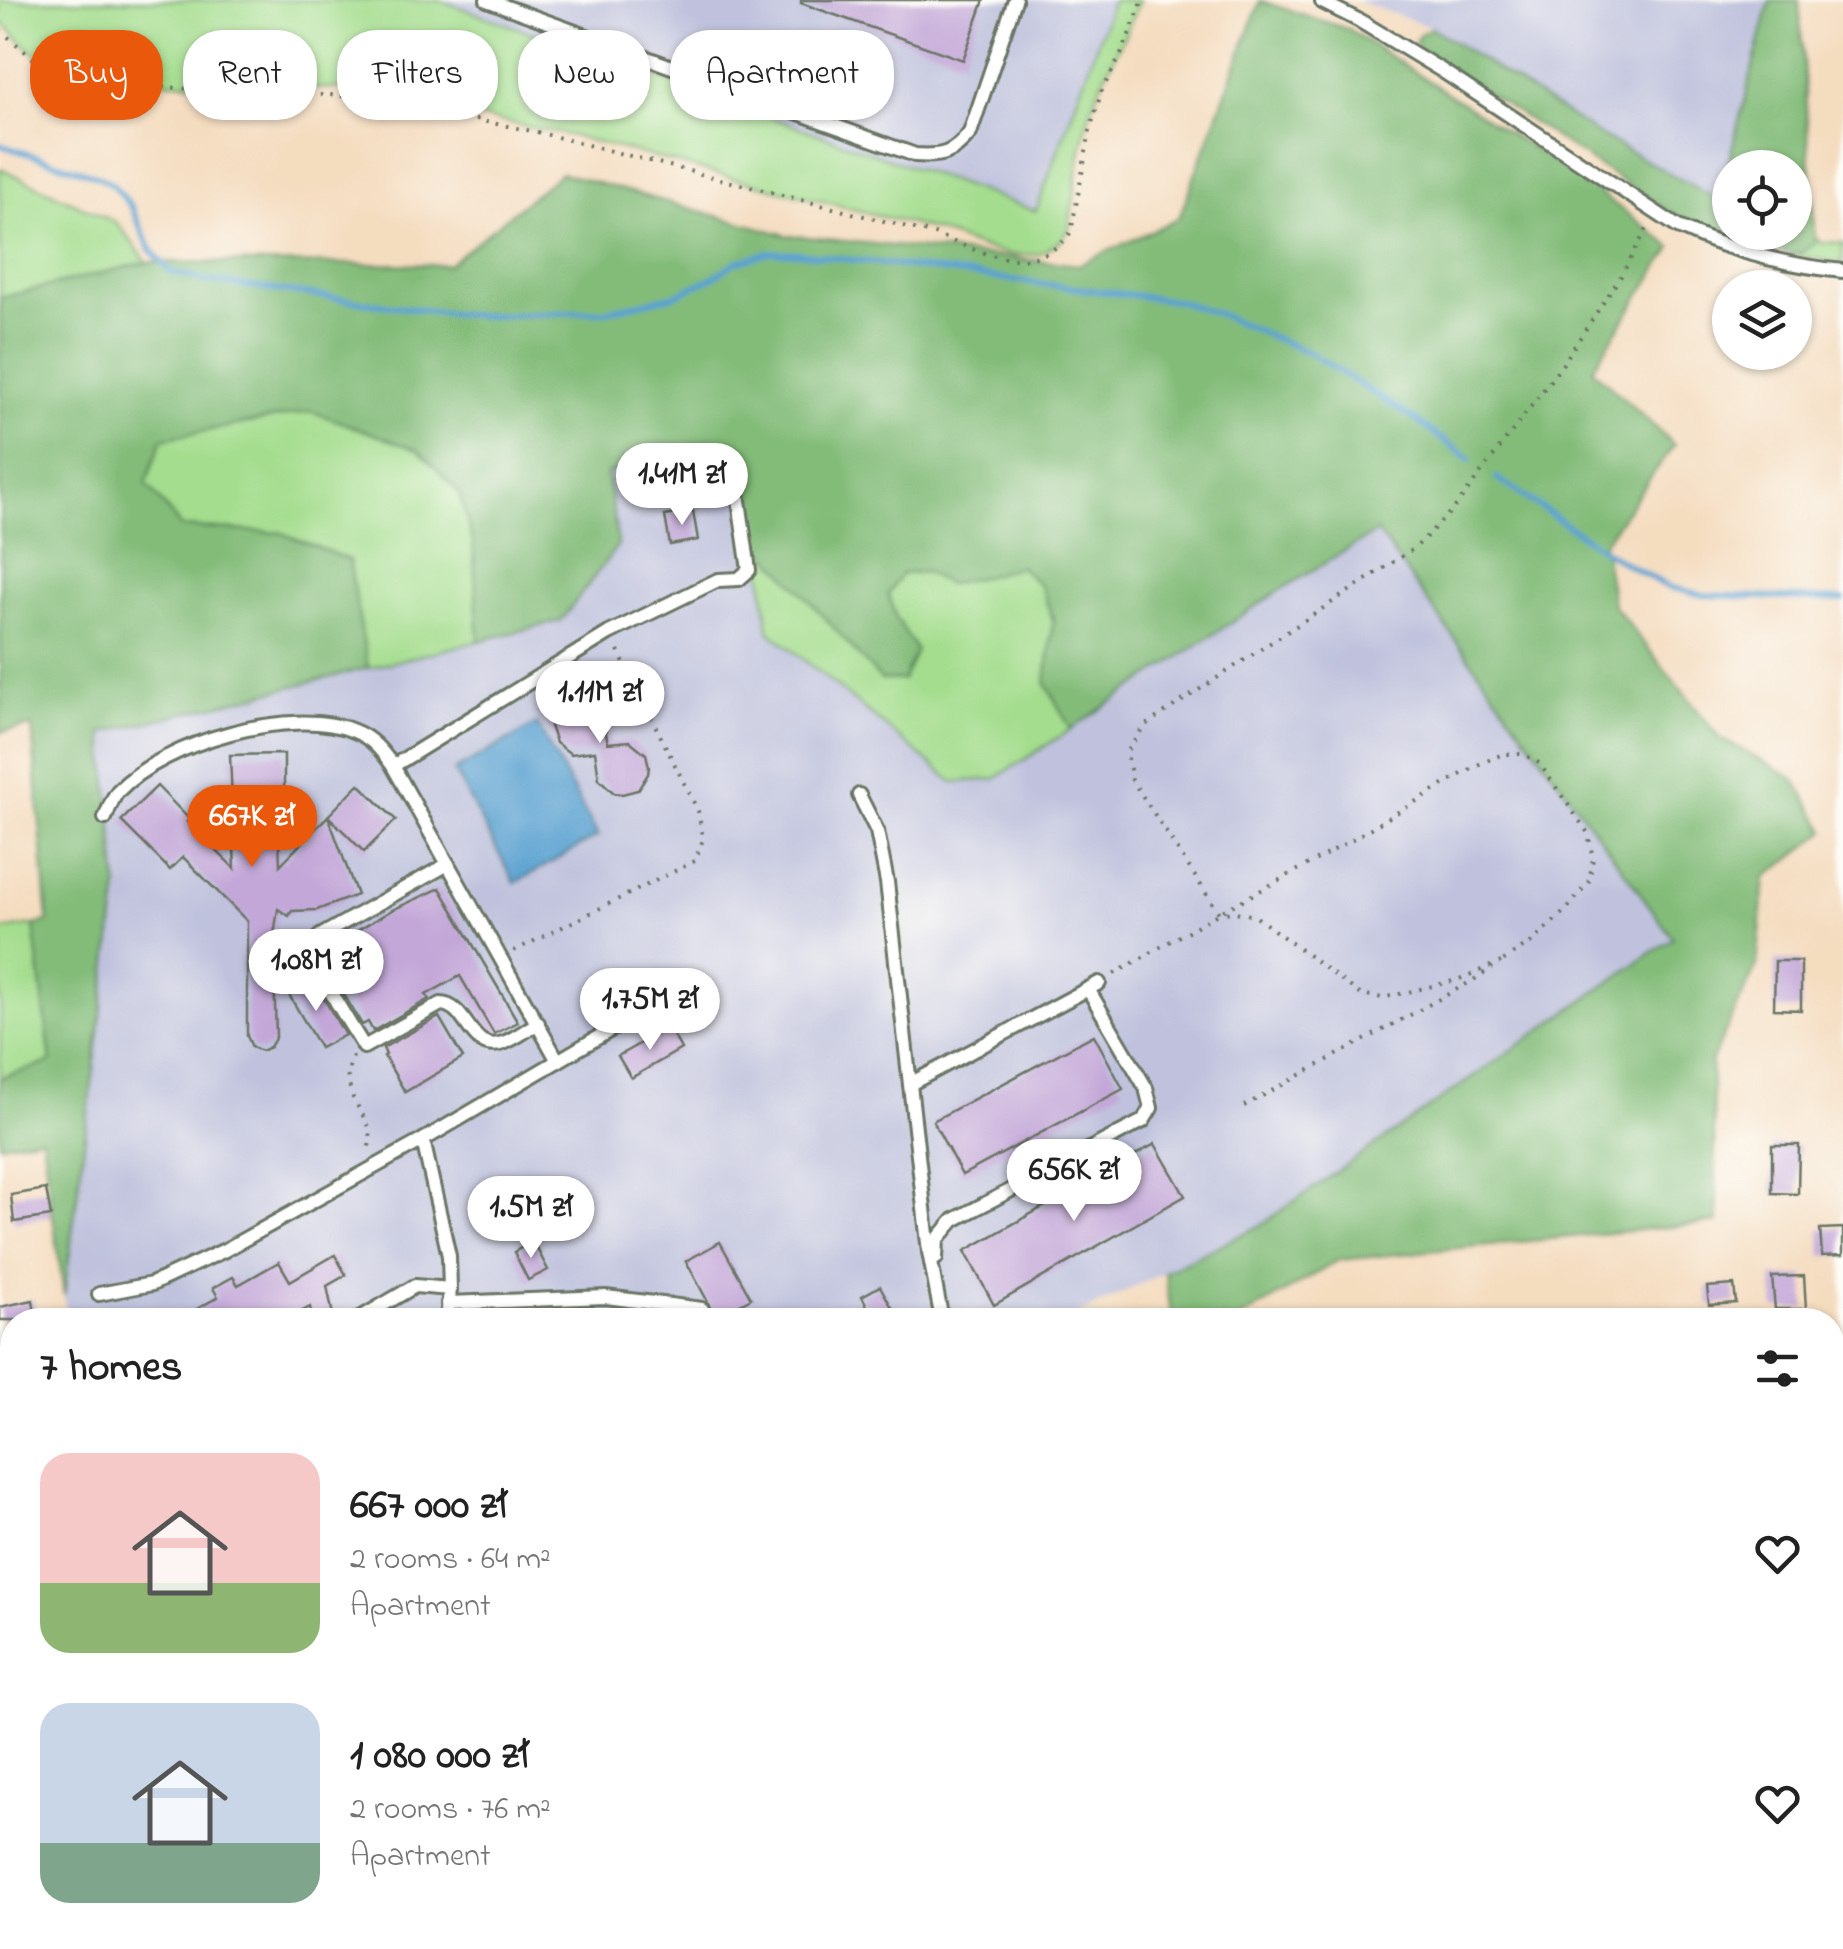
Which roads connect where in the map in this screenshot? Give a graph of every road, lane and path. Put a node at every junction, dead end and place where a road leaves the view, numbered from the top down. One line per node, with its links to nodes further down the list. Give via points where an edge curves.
1 (486, 0): 2 (lane, via 915,155 937,157 958,148 970,133)
2 (1015, 0)
3 (1143, 0): 5 (path, via 1090,126 1072,232 1050,253 1016,259 537,132 366,98 64,76)
4 (1322, 2): 6 (lane, via 1442,70)
5 (0, 30)
6 (1656, 212): 7 (lane, via 1723,245); 14 (path, via 1562,365 1457,505 1416,547 1144,726 1127,752 1132,780)
7 (1843, 271)
8 (733, 460): 9 (lane, via 749,570)
9 (609, 632): 10 (lane); 15 (path, via 698,811 703,840 696,861)
10 (393, 766): 12 (lane, via 376,743 355,731 298,721 265,726 168,757 115,794); 13 (lane)
11 (859, 795): 22 (lane, via 878,832 887,882)
12 (104, 818)
13 (448, 864): 15 (lane); 20 (lane, via 320,936 314,946)
14 (1218, 912): 16 (path, via 1254,916 1360,994 1383,998); 16 (path, via 1477,765 1523,754 1539,763 1588,834 1592,859 1589,881 1568,908); 17 (path)
15 (501, 958): 18 (lane)
16 (1501, 962): 23 (path)
17 (1094, 986): 22 (lane); 26 (lane, via 1151,1108 1143,1121 954,1220 938,1240)
18 (538, 1024): 20 (lane, via 490,1045 477,1039 457,1010 441,1004); 21 (lane)
19 (619, 1025): 21 (lane)
20 (364, 1047): 25 (path, via 349,1062 348,1074 370,1130)
21 (558, 1061): 24 (lane)
22 (910, 1084): 26 (lane)
23 (1244, 1106)
24 (423, 1140): 27 (lane, via 187,1269); 28 (lane, via 449,1256)
25 (369, 1147)
26 (934, 1278): 32 (lane)
27 (99, 1294)
28 (449, 1296): 29 (lane, via 415,1286); 30 (lane); 31 (lane, via 606,1297)
29 (377, 1308)
30 (448, 1308)
31 (694, 1308)
32 (940, 1308)

